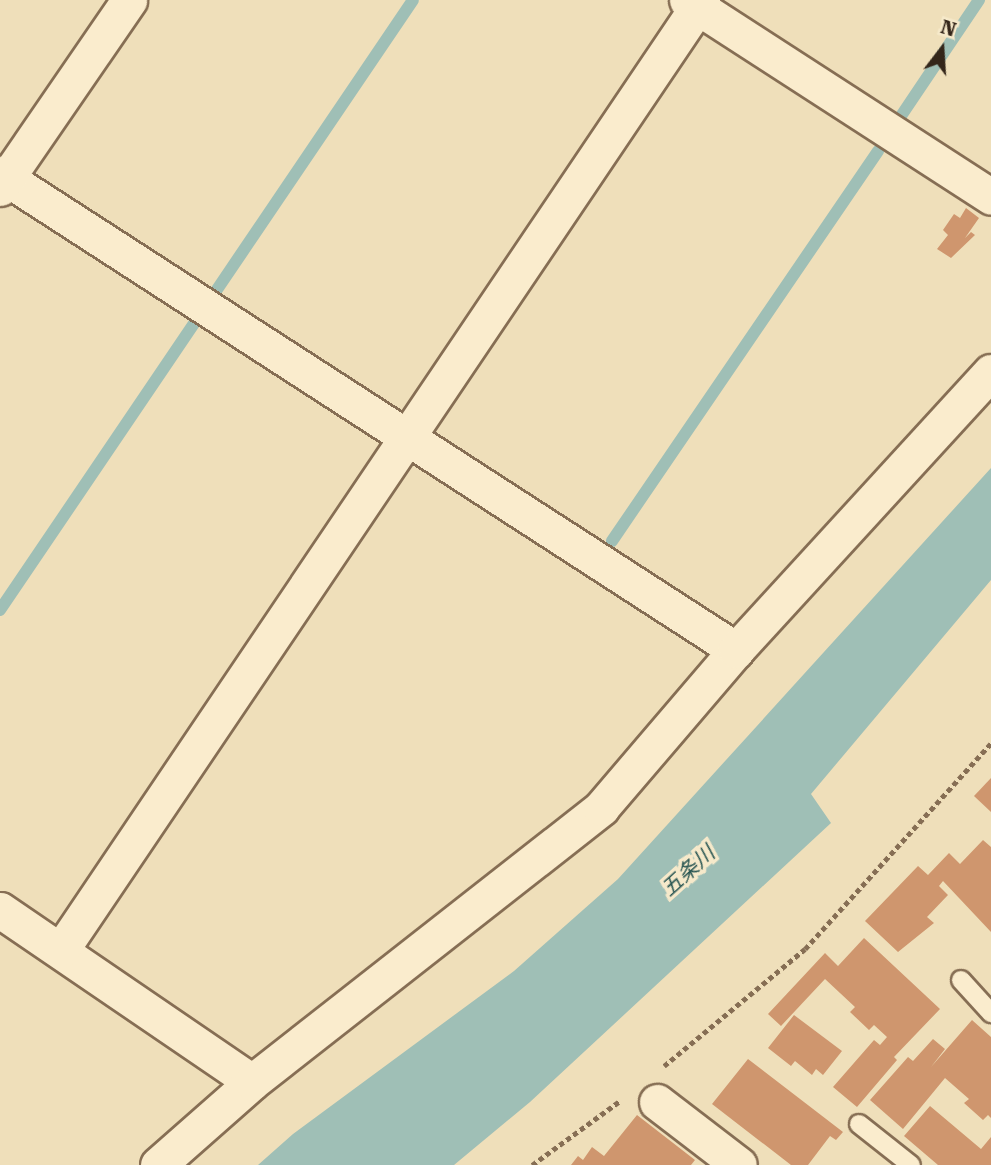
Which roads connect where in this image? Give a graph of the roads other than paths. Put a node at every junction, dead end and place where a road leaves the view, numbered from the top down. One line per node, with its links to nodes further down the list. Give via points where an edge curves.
1 (130, 0): 3 (street)
2 (695, 2): 4 (street); 6 (street)
3 (2, 180): 6 (street)
4 (991, 197)
5 (991, 372): 7 (street)
6 (408, 436): 7 (street); 9 (street)
7 (736, 650): 12 (street, via 601,808)
8 (0, 910): 9 (street)
9 (61, 950): 12 (street)
10 (961, 980): 11 (lane)
11 (991, 1013)
12 (252, 1082): 15 (street)
13 (646, 1091): 16 (street)
14 (859, 1124): 17 (lane)
15 (158, 1165)
16 (739, 1165)
17 (911, 1165)

